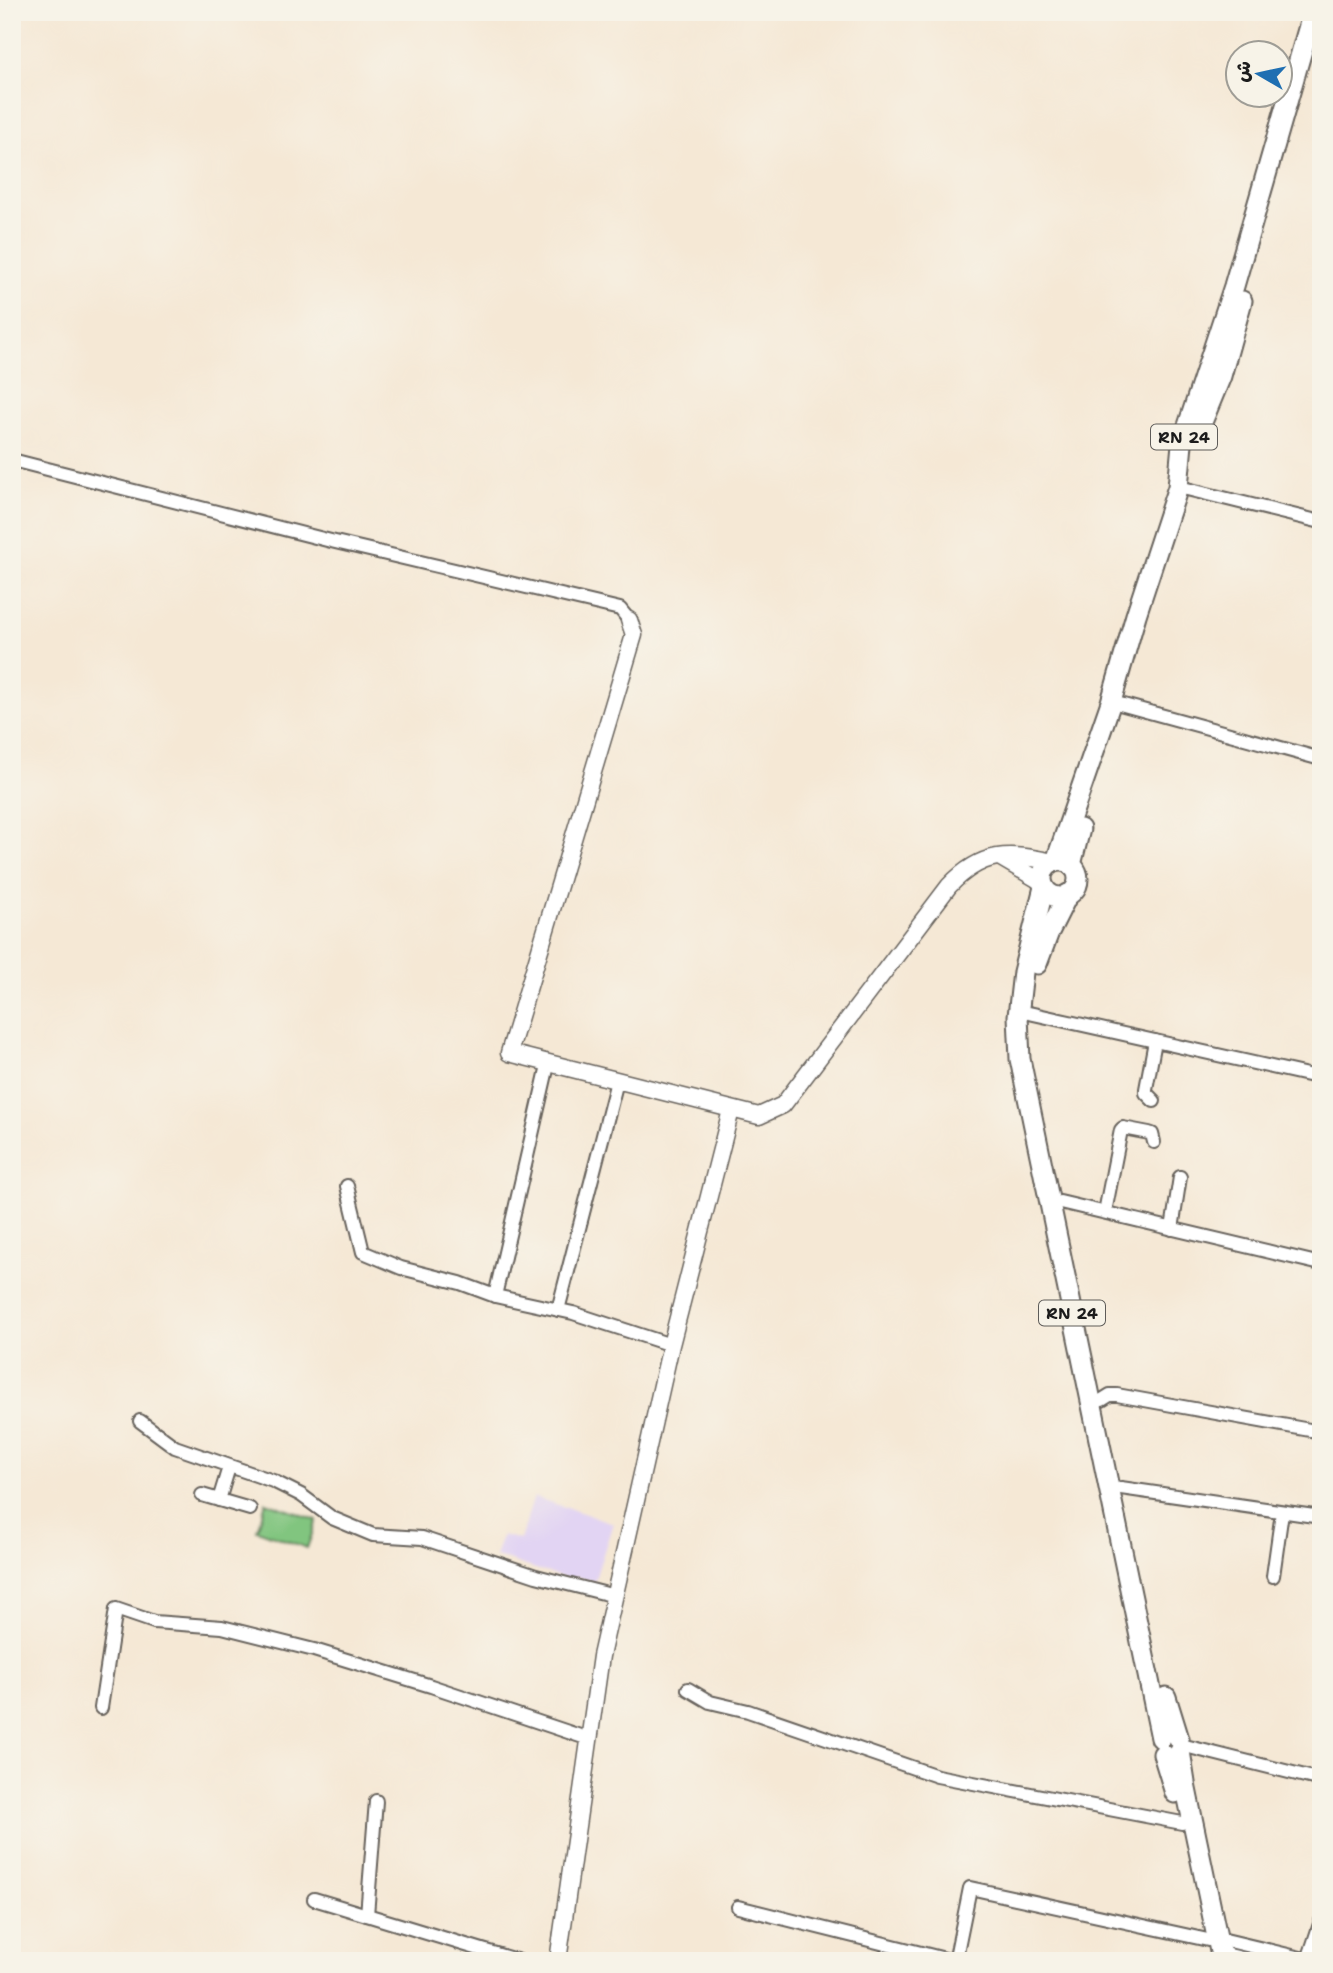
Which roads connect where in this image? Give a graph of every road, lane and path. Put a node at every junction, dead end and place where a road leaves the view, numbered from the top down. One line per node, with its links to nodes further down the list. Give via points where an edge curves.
1 (1313, 12): 10 (highway, RN 24, via 1234,286 1182,444 1178,487)
2 (1321, 23): 4 (highway, RN 24, via 1221,376 1192,446)
3 (12, 460): 6 (street, via 620,609)
4 (1187, 489): 5 (street); 7 (highway, RN 24)
5 (1321, 522)
6 (629, 620): 15 (main road, via 634,635 509,1053)
7 (1120, 704): 8 (street); 10 (highway, RN 24, via 1075,845)
8 (1321, 759)
9 (1000, 858): 10 (main road, via 1026,856); 11 (main road); 19 (main road, via 977,862 949,886 783,1105 759,1116)
10 (1060, 863): 11 (highway, via 1044,870); 12 (highway, via 1076,872 1077,880)
11 (1043, 885): 12 (highway, via 1055,896); 45 (highway, RN 24, via 1023,972 1020,1059)
12 (1068, 894): 13 (highway, RN 24, via 1038,961)
13 (1029, 1013): 14 (street); 23 (highway, RN 24, via 1034,1080)
14 (1155, 1041): 16 (street); 18 (street, via 1146,1089)
15 (548, 1065): 17 (main road); 27 (street)
16 (1321, 1078)
17 (617, 1081): 19 (main road); 28 (street)
18 (1154, 1101)
19 (731, 1110): 29 (main road)
20 (1154, 1142): 24 (street, via 1149,1132 1121,1130)
21 (1180, 1177): 25 (street)
22 (347, 1186): 27 (street, via 363,1252)
23 (1060, 1202): 24 (street); 30 (highway, RN 24)
24 (1105, 1212): 25 (street)
25 (1172, 1228): 26 (street)
26 (1321, 1264)
27 (495, 1296): 28 (street)
28 (558, 1310): 29 (street)
29 (671, 1345): 41 (main road)
30 (1102, 1399): 32 (street, via 1117,1395); 34 (highway, RN 24)
31 (140, 1421): 33 (street, via 175,1447)
32 (1321, 1432)
33 (229, 1467): 36 (street); 41 (street, via 273,1481 332,1518 373,1535 422,1538)
34 (1121, 1488): 38 (street); 45 (highway, RN 24)
35 (202, 1495): 36 (street)
36 (219, 1500): 37 (street)
37 (250, 1509)
38 (1282, 1512): 39 (street); 40 (street)
39 (1321, 1517)
40 (1273, 1576)
41 (615, 1597): 44 (main road)
42 (688, 1689): 48 (street, via 710,1702 937,1776)
43 (102, 1708): 44 (street, via 116,1609 154,1622 222,1627 314,1650)
44 (589, 1739): 56 (main road)
45 (1173, 1746): 46 (street); 48 (highway, RN 24); 53 (highway, RN 24, via 1186,1789)
46 (1321, 1780)
47 (376, 1801): 51 (street)
48 (1182, 1823): 53 (highway, RN 24)
49 (314, 1899): 51 (street)
50 (738, 1907): 53 (street, via 949,1960 956,1957 970,1888)
51 (367, 1915): 55 (street)
52 (1321, 1921): 54 (street)
53 (1216, 1950): 54 (street); 57 (street)
54 (1310, 1960)
55 (519, 1961)
56 (558, 1961)
57 (1254, 1961)

